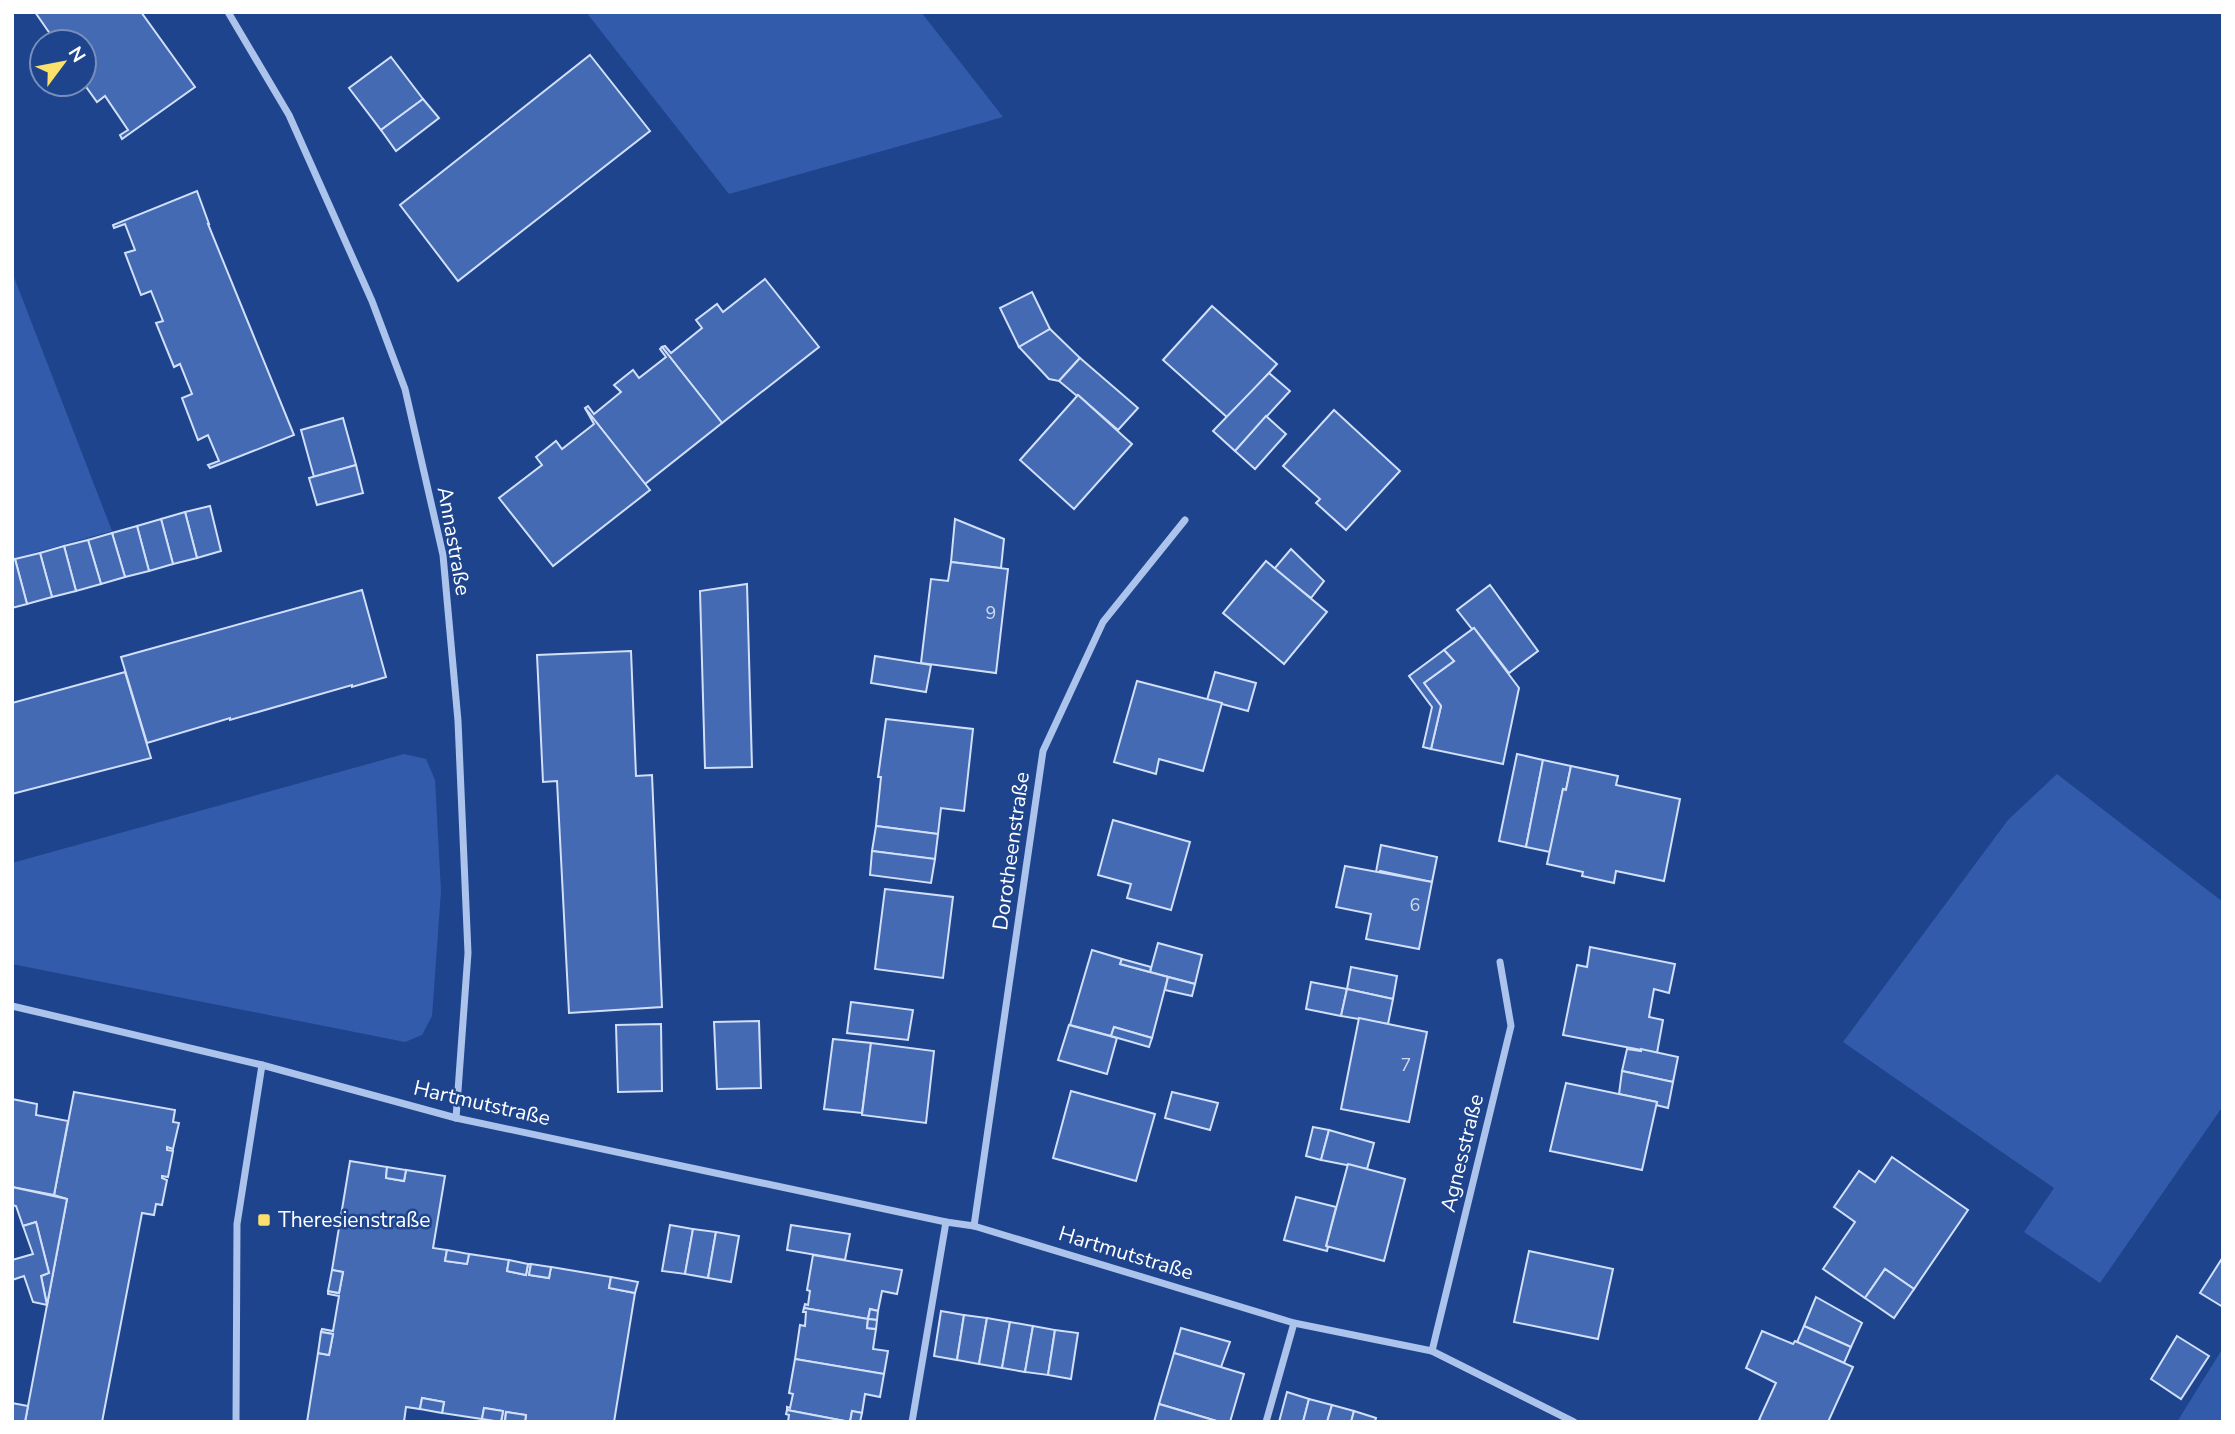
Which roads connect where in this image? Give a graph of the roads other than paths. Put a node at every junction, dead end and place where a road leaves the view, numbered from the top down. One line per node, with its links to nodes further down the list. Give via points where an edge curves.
1 (228, 12): 6 (street, Annastraße, via 289,115 372,301 405,389 443,555 458,721 468,953)
2 (1185, 520): 8 (street, Dorotheenstraße, via 1103,622 1043,751)
3 (1500, 962): 10 (street, Agnesstraße, via 1511,1026)
4 (12, 1006): 5 (street, Hartmutstraße)
5 (262, 1065): 6 (street, Hartmutstraße); 11 (street, via 237,1224)
6 (456, 1118): 7 (street, Hartmutstraße)
7 (946, 1222): 8 (street, Hartmutstraße); 12 (street)
8 (974, 1226): 9 (street, Hartmutstraße)
9 (1294, 1322): 10 (street, Hartmutstraße); 13 (street)
10 (1432, 1352): 14 (street, Hartmutstraße)
11 (236, 1422)
12 (912, 1422)
13 (1266, 1422)
14 (1574, 1422)

